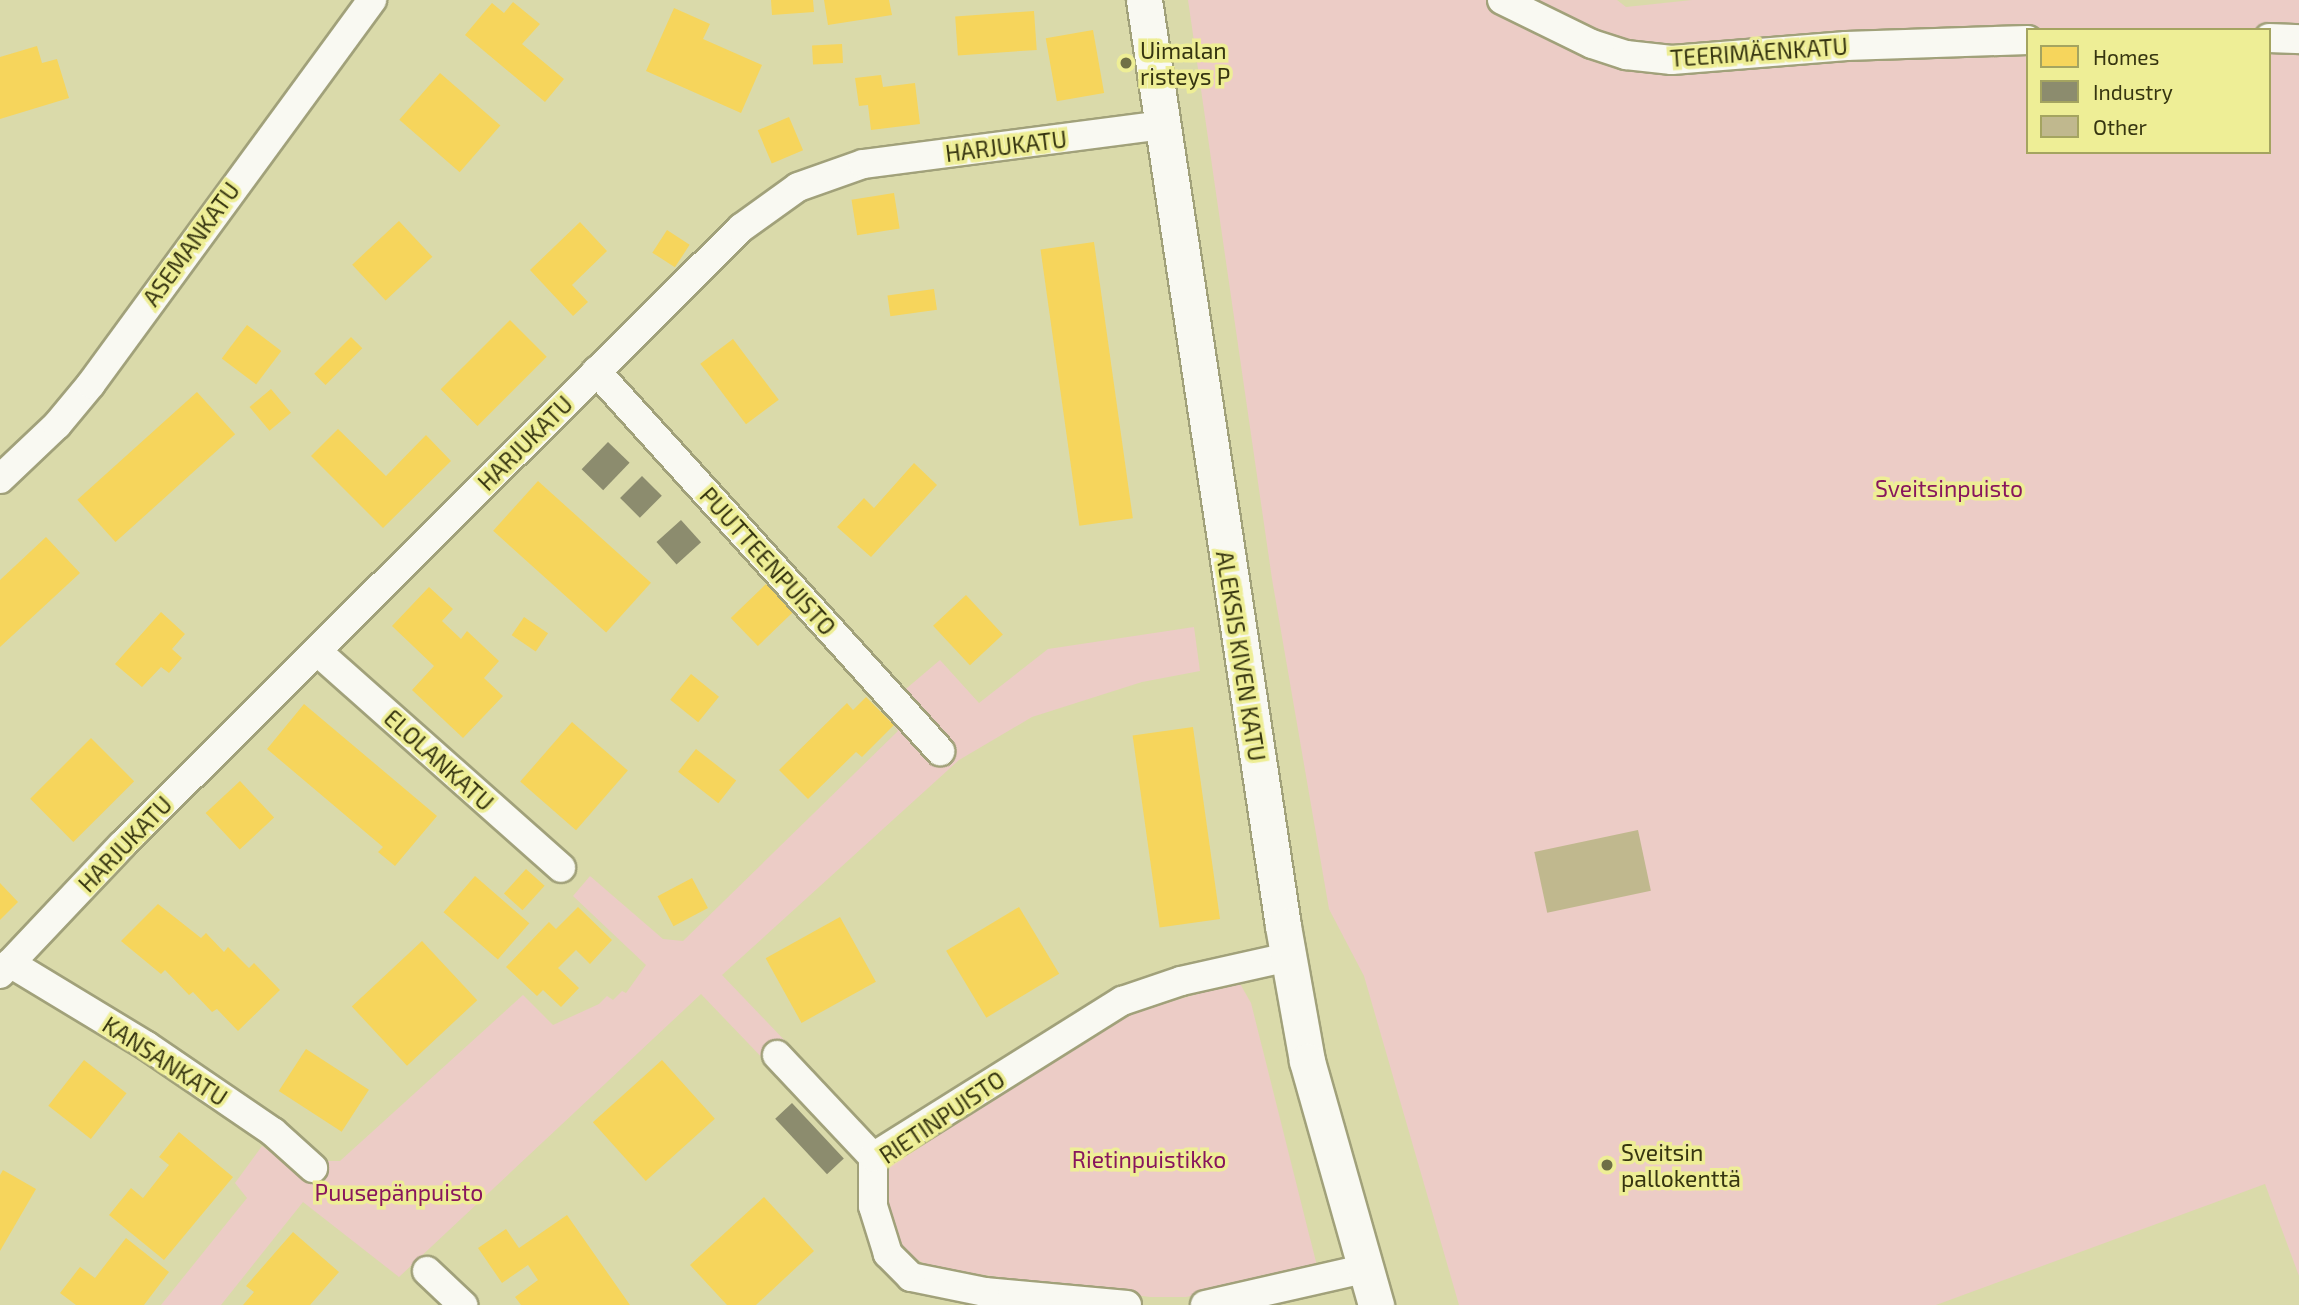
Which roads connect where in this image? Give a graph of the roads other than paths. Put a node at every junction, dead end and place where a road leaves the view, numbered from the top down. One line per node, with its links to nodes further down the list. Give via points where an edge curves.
1 (372, 0): 9 (street, ASEMANKATU, via 91,384)
2 (1144, 0): 7 (street, ALEKSIS KIVEN KATU)
3 (1502, 0): 6 (street, TEERIMÄENKATU, via 1591,44 1626,55 1672,60 1846,46)
4 (2271, 38): 5 (street)
5 (2299, 39)
6 (2026, 40)
7 (1163, 125): 8 (street, HARJUKATU, via 863,163 798,187 741,228); 13 (street, ALEKSIS KIVEN KATU)
8 (596, 371): 10 (street, HARJUKATU); 11 (street, PUUTTEENPUISTO)
9 (0, 479)
10 (318, 652): 12 (street, ELOLANKATU); 14 (street, HARJUKATU)
11 (940, 751)
12 (561, 868)
13 (1288, 957): 16 (street, RIETINPUISTO, via 1181,981 1122,1001); 18 (street, ALEKSIS KIVEN KATU, via 1307,1061)
14 (5, 968): 17 (street, KANSANKATU, via 147,1046 273,1132)
15 (777, 1055): 16 (street)
16 (873, 1157): 21 (street, RIETINPUISTO, via 873,1206 888,1254 911,1277 985,1292)
17 (313, 1168)
18 (1363, 1269): 22 (street); 23 (street, ALEKSIS KIVEN KATU)
19 (426, 1271): 20 (street)
20 (463, 1305)
21 (1128, 1305)
22 (1205, 1305)
23 (1376, 1305)

